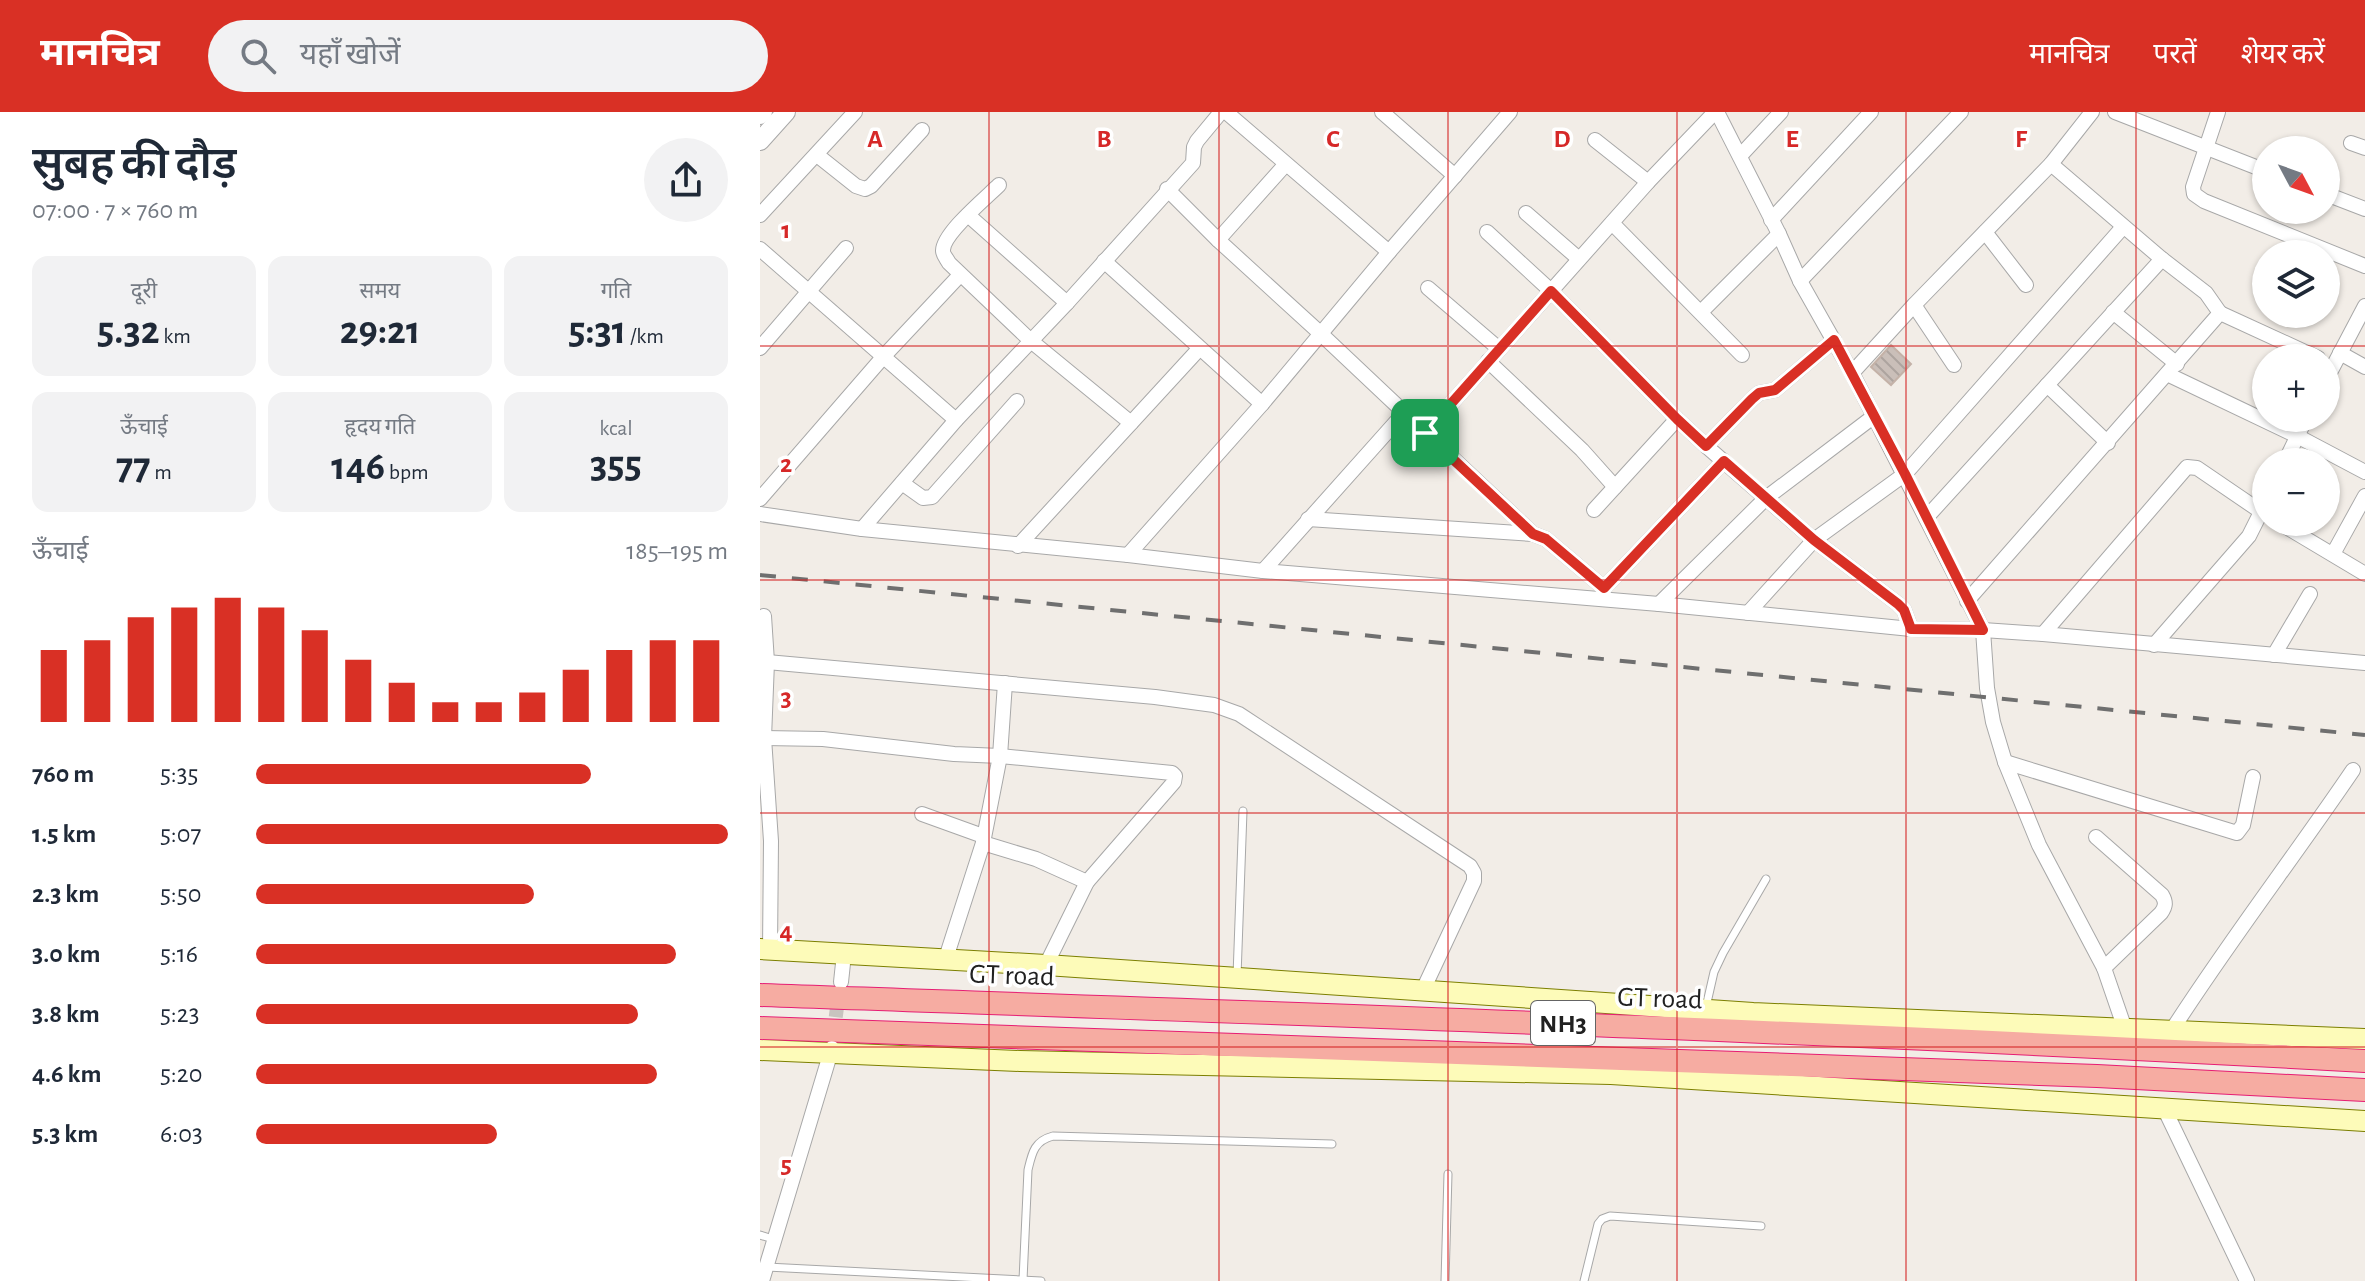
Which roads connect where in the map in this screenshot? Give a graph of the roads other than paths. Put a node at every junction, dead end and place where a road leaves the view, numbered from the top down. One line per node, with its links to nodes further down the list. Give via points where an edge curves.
1 (786, 112): 15 (street)
2 (855, 112): 17 (street)
3 (1223, 112): 20 (street); 25 (street, via 1197,141 1193,163)
4 (1382, 112): 22 (street)
5 (1510, 112): 22 (street)
6 (1716, 112): 18 (street); 23 (street)
7 (1781, 112): 18 (street)
8 (1871, 112): 31 (street)
9 (1961, 112): 46 (street)
10 (2092, 112): 19 (street)
11 (2115, 112): 16 (street)
12 (2218, 112): 16 (street)
13 (922, 130): 17 (street, via 865,189)
14 (1595, 140): 23 (street)
15 (760, 141)
16 (2206, 148): 21 (street); 44 (street, via 2193,187 2199,198)
17 (817, 155): 29 (street)
18 (1740, 156): 31 (street)
19 (2051, 164): 33 (street); 35 (street)
20 (1285, 165): 37 (street); 40 (street)
21 (2252, 166)
22 (1455, 176): 40 (street)
23 (1648, 182): 32 (street)
24 (999, 185): 30 (street)
25 (1167, 189): 37 (street); 43 (street)
26 (2340, 199): 27 (street)
27 (2365, 209)
28 (1526, 213): 41 (street)
29 (760, 215)
30 (968, 215): 45 (street, via 943,251); 51 (street)
31 (1771, 220): 36 (street)
32 (1612, 223): 41 (street); 54 (street)
33 (2123, 227): 42 (street); 89 (street)
34 (1487, 232): 49 (street)
35 (1985, 232): 47 (street); 52 (street)
36 (1779, 234): 46 (street); 54 (street)
37 (1218, 240): 57 (street)
38 (846, 248): 50 (street)
39 (760, 249): 50 (street)
40 (1389, 252): 57 (street)
41 (1579, 259): 49 (street)
42 (2162, 259): 55 (street); 56 (street, via 2206,293)
43 (1104, 261): 51 (street); 64 (street)
44 (2365, 266)
45 (960, 275): 59 (street); 66 (street)
46 (1800, 281): 58 (street)
47 (2026, 285)
48 (1428, 288): 62 (street)
49 (1551, 291): 62 (street); 78 (street)
50 (809, 293): 61 (street); 66 (street)
51 (1067, 303): 59 (street)
52 (1914, 305): 69 (street); 72 (street)
53 (2365, 306): 63 (street)
54 (1701, 312): 65 (street)
55 (2113, 312): 71 (street); 73 (street)
56 (2220, 313): 60 (street); 71 (street)
57 (1320, 333): 75 (street); 76 (street)
58 (1834, 340): 72 (street); 85 (street, via 1775,390 1759,393)
59 (1031, 341): 79 (street); 80 (street)
60 (2288, 344)
61 (760, 348)
62 (1498, 348): 67 (street)
63 (2340, 348)
64 (1199, 349): 75 (street); 80 (street)
65 (1742, 355)
66 (884, 356): 79 (street); 94 (street)
67 (1488, 361): 82 (street); 91 (street)
68 (2340, 362): 70 (street)
69 (1954, 365)
70 (2365, 367)
71 (2172, 369): 83 (street); 84 (street)
72 (1852, 373): 77 (street)
73 (2047, 385): 84 (street); 98 (street)
74 (1017, 401): 90 (street, via 932,497 923,498)
75 (1262, 404): 107 (street)
76 (1404, 413): 82 (street); 99 (street)
77 (1873, 417): 89 (street); 93 (street)
78 (1677, 419): 85 (street); 91 (street)
79 (956, 420): 90 (street)
80 (1131, 423): 105 (street)
81 (2299, 432): 83 (street)
82 (1425, 433): 102 (street)
83 (2297, 436): 86 (street); 88 (street)
84 (2108, 443): 111 (street)
85 (1706, 446): 87 (street)
86 (2291, 448)
87 (1724, 461): 93 (street); 102 (street, via 1604,588)
88 (2365, 472)
89 (1905, 474): 98 (street); 104 (street)
90 (902, 483): 100 (street)
91 (1615, 487): 96 (street)
92 (2365, 496): 106 (street)
93 (1766, 498): 104 (street); 112 (street)
94 (760, 499)
95 (2252, 502): 117 (street, via 2187,467)
96 (1594, 510)
97 (760, 514): 100 (street)
98 (1926, 518): 111 (street)
99 (1308, 519): 102 (street); 108 (street)
100 (862, 529): 105 (street)
101 (2252, 531): 118 (street)
102 (1533, 534)
103 (2302, 536): 106 (street)
104 (1814, 540): 113 (street); 115 (street, via 1898,604)
105 (1018, 546): 107 (street)
106 (2333, 554): 109 (street)
107 (1128, 555): 108 (street)
108 (1263, 571): 112 (street)
109 (2365, 574)
110 (2310, 594): 119 (street)
111 (1967, 601): 116 (street)
112 (1659, 604): 113 (street)
113 (1748, 613): 115 (street)
114 (764, 616): 121 (street)
115 (1911, 629): 116 (street)
116 (1983, 630): 117 (street); 125 (street, via 1987,688)
117 (2043, 634): 118 (street)
118 (2154, 645): 119 (street)
119 (2274, 655): 120 (street)
120 (2363, 659)
121 (767, 662): 122 (street); 123 (street)
122 (1005, 683): 124 (street); 141 (street, via 1155,697 1239,714 1461,859 1474,873 1474,881)
123 (764, 738): 124 (street); 134 (street, via 771,841)
124 (1000, 756): 131 (street); 133 (street, via 1175,776)
125 (2005, 762): 127 (street, via 2237,833); 138 (street, via 2039,845)
126 (2353, 770): 146 (street)
127 (2253, 777)
128 (1243, 811): 139 (lane)
129 (922, 814): 131 (street)
130 (2096, 837): 138 (street, via 2166,901 2161,913)
131 (983, 840): 133 (street); 136 (street)
132 (1766, 879): 143 (lane, via 1714,972)
133 (1087, 882): 137 (street)
134 (765, 949): 135 (main road)
135 (844, 954): 136 (main road); 140 (street)
136 (945, 961): 137 (main road)
137 (1046, 965): 139 (main road)
138 (2104, 968): 145 (street)
139 (1236, 978): 141 (main road)
140 (841, 982)
141 (1423, 990): 143 (main road)
142 (760, 995): 150 (highway, GT road / NH3, via 1600,1025)
143 (1706, 1009): 145 (main road)
144 (760, 1028): 151 (highway, NH3)
145 (2125, 1029): 146 (main road)
146 (2172, 1030): 147 (main road)
147 (2365, 1039)
148 (832, 1046): 149 (main road); 152 (main road, via 1020,1061 1611,1074); 158 (street)
149 (760, 1050)
150 (2365, 1061)
151 (2365, 1090)
152 (2164, 1108): 153 (main road); 168 (street)
153 (2365, 1121)
154 (1332, 1144): 163 (lane, via 1044,1139 1036,1145 1028,1170)
155 (1448, 1174): 166 (lane)
156 (1761, 1226): 167 (lane, via 1610,1216 1598,1224)
157 (760, 1235): 158 (lane)
158 (776, 1239): 160 (street)
159 (856, 1271): 160 (lane); 161 (lane); 164 (lane)
160 (765, 1274)
161 (940, 1278): 162 (lane)
162 (1010, 1280): 163 (lane)
163 (1023, 1280): 165 (lane)
164 (856, 1281)
165 (1041, 1281)
166 (1445, 1281)
167 (1584, 1281)
168 (2247, 1281)

